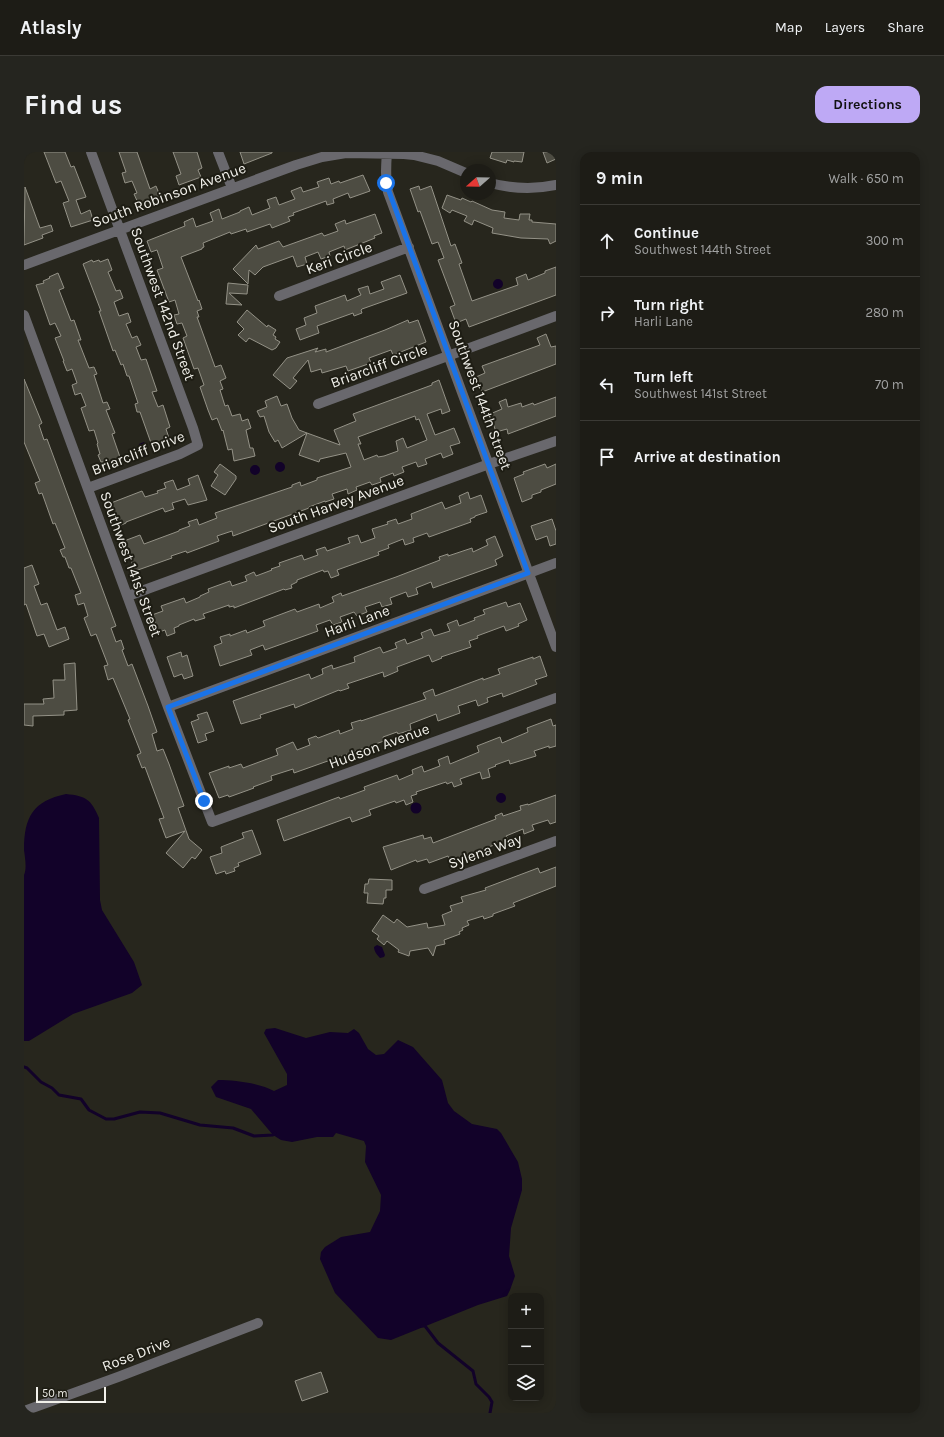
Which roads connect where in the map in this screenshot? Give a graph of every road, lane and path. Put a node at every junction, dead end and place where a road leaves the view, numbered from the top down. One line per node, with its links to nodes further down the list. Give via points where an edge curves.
1 (91, 152): 8 (street, Southwest 142nd Street)
2 (218, 152): 7 (street)
3 (387, 153): 4 (street, South Robinson Avenue, via 427,158); 7 (street, South Robinson Avenue, via 346,153 322,157); 9 (street, Southwest 144th Street, via 386,183)
4 (460, 170)
5 (496, 185): 6 (street, via 527,189)
6 (556, 185)
7 (232, 188): 8 (street, South Robinson Avenue)
8 (120, 229): 10 (street, South Robinson Avenue); 17 (street, Southwest 142nd Street)
9 (409, 248): 11 (street, Keri Circle); 14 (street, Southwest 144th Street)
10 (24, 265)
11 (279, 296)
12 (24, 315): 19 (street, Southwest 141st Street)
13 (556, 316): 14 (street)
14 (450, 356): 15 (street, Briarcliff Circle); 18 (street, Southwest 144th Street)
15 (318, 404)
16 (556, 441): 18 (street, South Harvey Avenue)
17 (198, 445): 19 (street, Briarcliff Drive)
18 (489, 464): 21 (street, Southwest 144th Street); 22 (street, South Harvey Avenue)
19 (88, 488): 22 (street, Southwest 141st Street)
20 (556, 563): 21 (street, Harli Lane)
21 (528, 573): 23 (street, Southwest 144th Street); 25 (street, Harli Lane)
22 (128, 596): 25 (street, Southwest 141st Street)
23 (556, 647)
24 (556, 698): 26 (street, Hudson Avenue)
25 (168, 707): 26 (street, Southwest 141st Street)
26 (212, 822)
27 (556, 841): 28 (street, Sylena Way)
28 (424, 889)
29 (258, 1323): 30 (street, Rose Drive)
30 (24, 1411)

